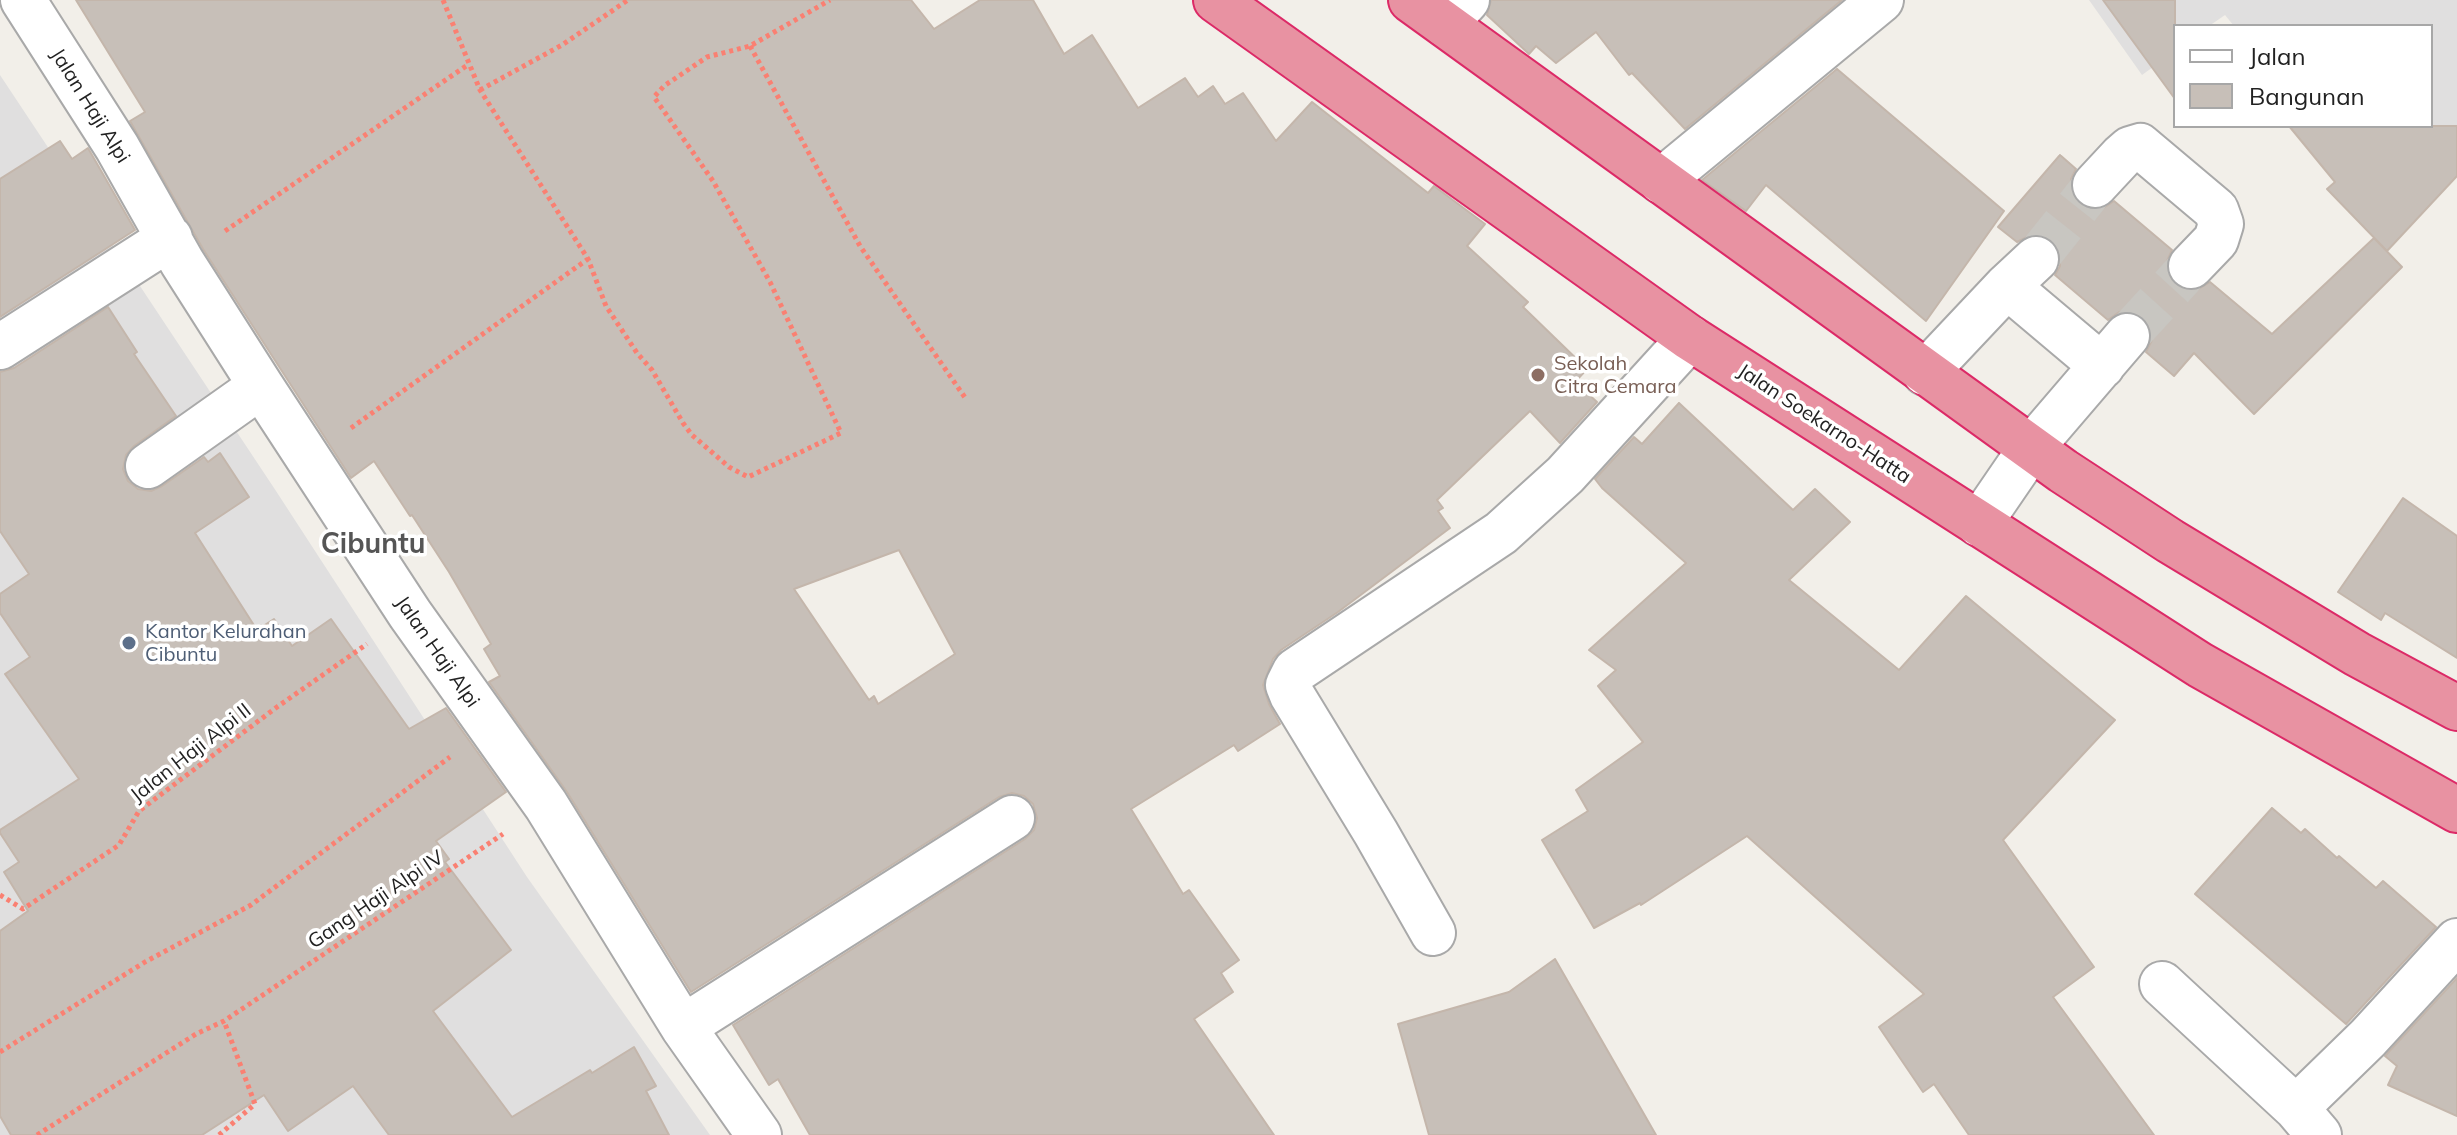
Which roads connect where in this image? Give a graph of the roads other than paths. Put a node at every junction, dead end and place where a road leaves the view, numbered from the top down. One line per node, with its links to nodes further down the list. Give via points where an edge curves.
1 (23, 0): 7 (street, Jalan Haji Alpi)
2 (1216, 0): 9 (highway, Jalan Soekarno-Hatta)
3 (1881, 0): 5 (street)
4 (1441, 8): 5 (highway)
5 (1661, 181): 11 (highway)
6 (2095, 185): 8 (street, via 2130,149 2140,146 2216,210 2221,224 2216,240)
7 (186, 248): 10 (street); 12 (street, Jalan Haji Alpi)
8 (2191, 266)
9 (1690, 338): 15 (highway, Jalan Soekarno-Hatta); 19 (street, via 1565,475 1501,533 1295,671 1288,685)
10 (0, 347)
11 (1925, 373): 13 (highway); 13 (street, via 2021,272 2115,351)
12 (261, 386): 14 (street); 22 (street, Jalan Haji Alpi, via 410,614 546,805)
13 (2031, 448): 15 (street); 16 (highway, via 2170,541)
14 (148, 466)
15 (1979, 524): 17 (highway, Jalan Soekarno-Hatta, via 2200,665)
16 (2457, 708)
17 (2457, 810)
18 (1012, 818): 22 (street)
19 (1433, 933)
20 (2457, 941): 23 (street, via 2368,1038)
21 (2162, 984): 23 (street)
22 (683, 1027): 24 (street, Jalan Haji Alpi)
23 (2307, 1122)
24 (759, 1135)

